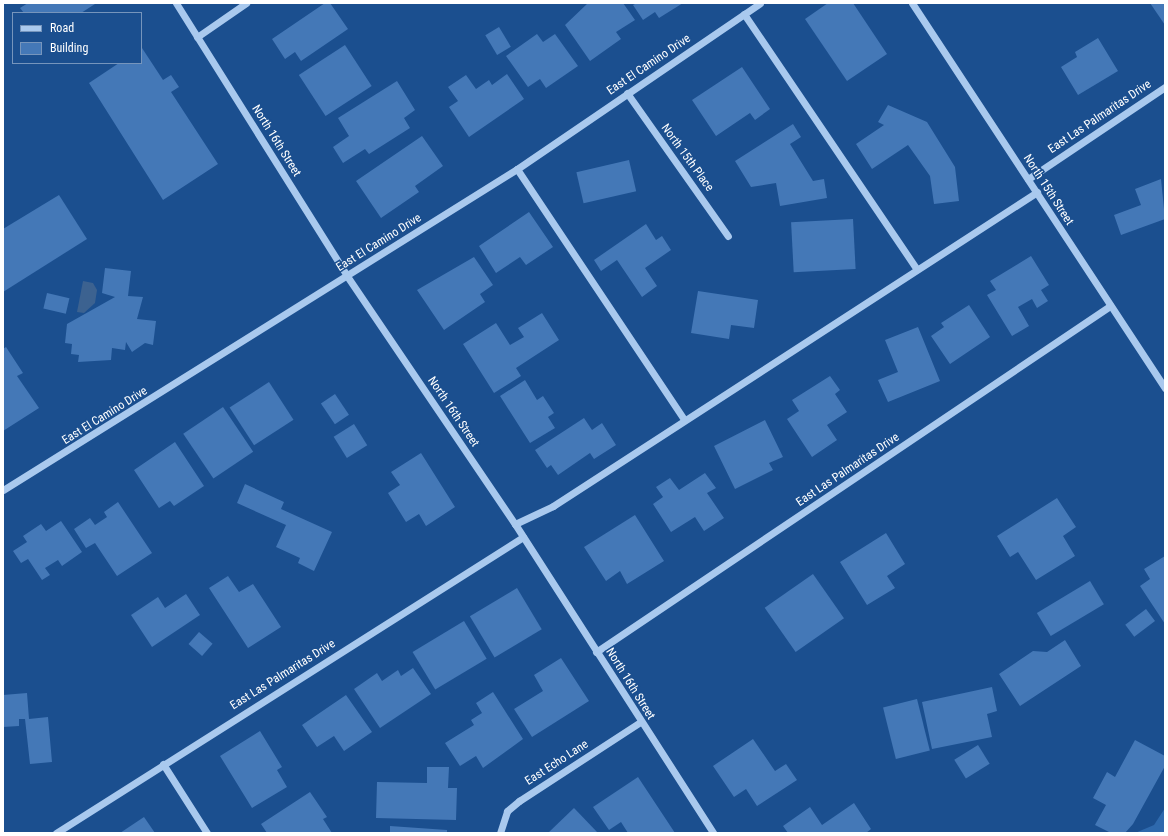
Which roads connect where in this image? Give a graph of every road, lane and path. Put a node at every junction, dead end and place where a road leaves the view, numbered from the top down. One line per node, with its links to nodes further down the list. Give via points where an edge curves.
1 (176, 3): 6 (street, North 16th Street)
2 (246, 3): 6 (street)
3 (760, 3): 5 (street, East El Camino Drive)
4 (912, 3): 10 (street, North 15th Street)
5 (744, 14): 8 (street, East El Camino Drive); 13 (street)
6 (197, 37): 14 (street, North 16th Street)
7 (1165, 87): 10 (street, East Las Palmaritas Drive)
8 (627, 93): 9 (street, East El Camino Drive); 12 (street, North 15th Place)
9 (517, 169): 14 (street, East El Camino Drive); 17 (street)
10 (1028, 179): 11 (street, North 15th Street)
11 (1037, 192): 13 (street); 15 (street, North 15th Street)
12 (728, 236)
13 (916, 268): 17 (street)
14 (347, 276): 18 (street, East El Camino Drive); 19 (street, North 16th Street)
15 (1110, 306): 16 (street, North 15th Street); 21 (street, East Las Palmaritas Drive)
16 (1165, 388)
17 (684, 419): 19 (street, via 553,506)
18 (3, 490)
19 (515, 524): 20 (street, North 16th Street)
20 (523, 536): 21 (street, North 16th Street); 23 (street, East Las Palmaritas Drive)
21 (596, 652): 22 (street, North 16th Street)
22 (640, 722): 26 (street, East Echo Lane, via 506,811); 27 (street, North 16th Street)
23 (163, 764): 24 (street, East Las Palmaritas Drive); 25 (street)
24 (56, 833)
25 (208, 833)
26 (500, 833)
27 (712, 833)

